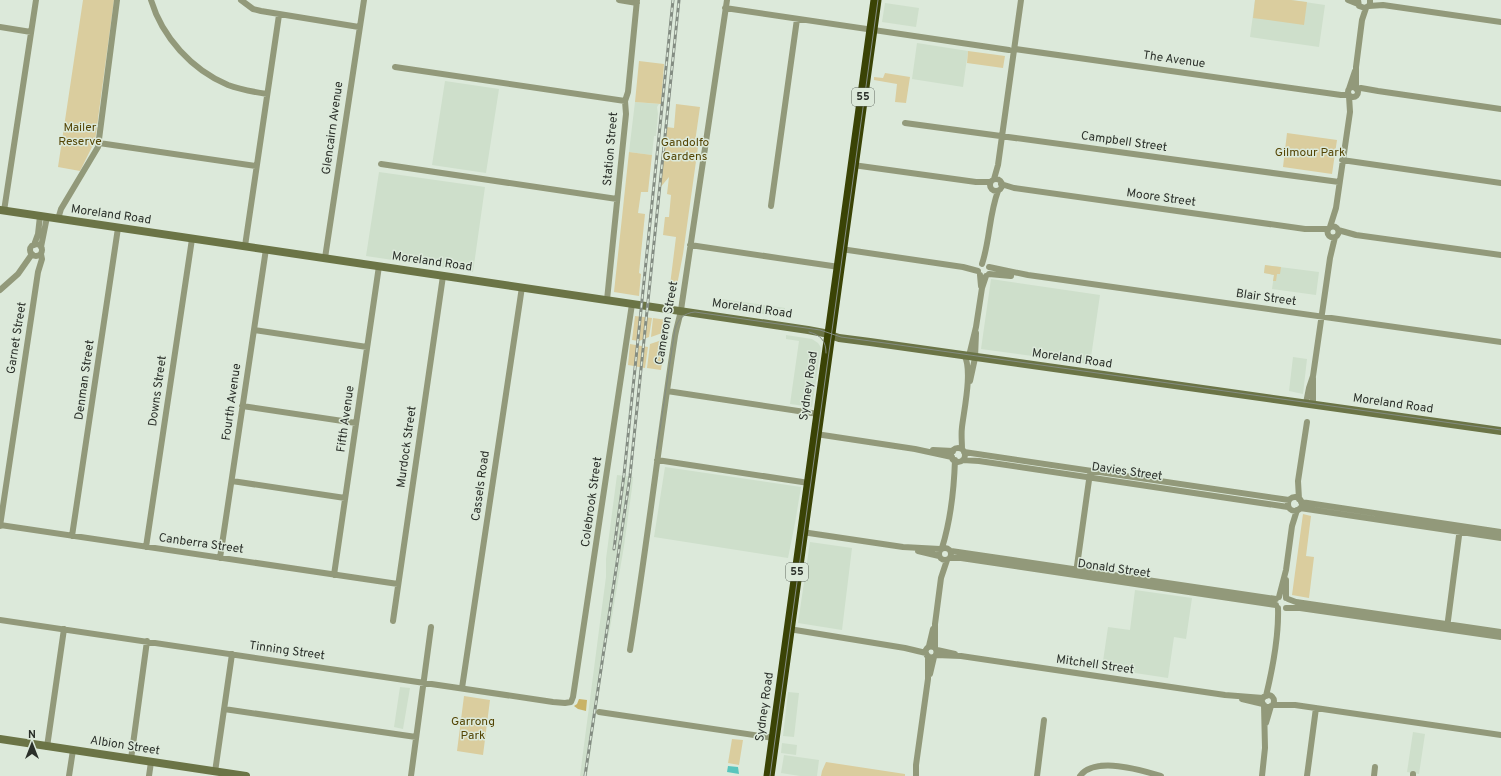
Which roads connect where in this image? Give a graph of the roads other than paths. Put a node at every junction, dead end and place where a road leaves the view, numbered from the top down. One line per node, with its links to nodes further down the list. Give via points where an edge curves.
1 (36, 0): 20 (street)
2 (117, 0): 29 (street)
3 (151, 0): 24 (street, via 165,31 175,45 198,67 228,84)
4 (241, 0): 14 (street, via 253,8)
5 (364, 0): 18 (street, Glencairn Avenue)
6 (619, 0): 11 (street)
7 (727, 0): 13 (street, Cameron Street)
8 (876, 0): 19 (highway, Sydney Road / 55)
9 (1022, 0): 21 (street)
10 (1348, 0): 12 (street)
11 (637, 1): 25 (street, Station Street)
12 (1365, 4): 16 (street); 23 (street)
13 (726, 8): 15 (street, The Avenue); 47 (street, Cameron Street)
14 (279, 15): 18 (street); 24 (street)
15 (797, 19): 19 (street, The Avenue); 38 (street)
16 (1501, 22)
17 (0, 27): 20 (street)
18 (359, 28): 55 (street, Glencairn Avenue)
19 (872, 29): 21 (street, The Avenue); 32 (highway, Sydney Road / 55)
20 (31, 32): 39 (street)
21 (1012, 49): 23 (street, The Avenue, via 1330,93); 28 (street)
22 (395, 67): 25 (street)
23 (1352, 92): 26 (street, The Avenue, via 1378,91); 30 (street)
24 (267, 94): 33 (street)
25 (625, 101): 37 (street, Station Street, via 626,114)
26 (1501, 109)
27 (905, 123): 28 (street, Campbell Street)
28 (1002, 136): 34 (street, Campbell Street); 36 (street)
29 (99, 143): 33 (street); 41 (street, via 97,151 61,209)
30 (1342, 160): 34 (street); 35 (street)
31 (381, 164): 37 (street)
32 (853, 165): 36 (street, Moore Street); 49 (highway, Sydney Road / 55)
33 (256, 166): 48 (street)
34 (1339, 182): 43 (street)
35 (1501, 183)
36 (996, 185): 43 (street, Moore Street); 52 (street)
37 (617, 199): 65 (street, Station Street)
38 (771, 206)
39 (2, 211): 40 (main road, Moreland Road)
40 (43, 217): 41 (main road, Moreland Road); 44 (street)
41 (58, 219): 42 (main road, Moreland Road)
42 (118, 228): 45 (main road, Moreland Road); 97 (street, Denman Street)
43 (1333, 232): 54 (street, Moore Street); 68 (street)
44 (40, 234): 46 (street); 50 (street, Garnet Street)
45 (192, 238): 48 (main road, Moreland Road); 99 (street, Downs Street)
46 (34, 245): 50 (street, via 38,245); 53 (street, via 30,249)
47 (690, 245): 58 (street); 67 (street, Cameron Street)
48 (244, 246): 51 (main road, Moreland Road)
49 (841, 249): 58 (highway, Sydney Road / 55); 59 (street, Blair Street, via 964,266)
50 (41, 250): 53 (street, via 37,256); 60 (street, Garnet Street, via 42,259)
51 (266, 250): 55 (main road, Moreland Road); 69 (street, Fourth Avenue)
52 (987, 250): 57 (street); 59 (street)
53 (33, 255): 60 (street, Garnet Street); 64 (street, via 18,274)
54 (1501, 255)
55 (325, 258): 56 (main road, Moreland Road)
56 (379, 266): 62 (main road, Moreland Road); 72 (street, Fifth Avenue)
57 (989, 266): 59 (street, Blair Street, via 986,264); 61 (street, Blair Street)
58 (839, 267): 70 (highway, Sydney Road / 55)
59 (983, 271): 61 (street, Blair Street, via 1014,276); 73 (street, via 976,328)
60 (38, 272): 92 (street, Garnet Street)
61 (1028, 275): 68 (street, Blair Street)
62 (443, 276): 63 (main road, Moreland Road); 107 (street, Murdock Street)
63 (522, 287): 65 (main road, Moreland Road); 123 (street, Cassels Road)
64 (0, 290)
65 (607, 300): 66 (main road, Moreland Road)
66 (632, 304): 67 (main road, Moreland Road); 125 (street, Colebrook Street, via 574,697)
67 (681, 311): 70 (main road, Moreland Road); 74 (street, Cameron Street)
68 (1321, 316): 71 (street, Blair Street); 76 (street, via 1309,388)
69 (254, 330): 72 (street); 77 (street, Fourth Avenue)
70 (830, 335): 73 (main road, Moreland Road); 78 (highway, Sydney Road / 55)
71 (1501, 342)
72 (367, 347): 80 (street, Fifth Avenue)
73 (969, 356): 75 (street); 75 (street, via 966,359); 76 (main road, Moreland Road)
74 (667, 391): 78 (street); 84 (street, Cameron Street)
75 (966, 393): 83 (street)
76 (1309, 404): 81 (main road, Moreland Road)
77 (242, 406): 80 (street); 86 (street, Fourth Avenue)
78 (818, 414): 82 (highway, Sydney Road / 55)
79 (1307, 422): 87 (street)
80 (356, 423): 89 (street, Fifth Avenue)
81 (1501, 431)
82 (816, 434): 83 (street, Davies Street); 88 (highway, Sydney Road / 55)
83 (958, 455): 85 (street, Davies Street, via 979,461); 101 (street)
84 (657, 460): 88 (street); 119 (street, Cameron Street)
85 (1090, 474): 90 (street, Davies Street); 105 (street)
86 (232, 481): 89 (street); 102 (street, Fourth Avenue)
87 (1298, 481): 90 (street); 91 (street)
88 (809, 483): 95 (highway, Sydney Road / 55)
89 (345, 498): 106 (street, Fifth Avenue)
90 (1290, 503): 91 (street); 91 (street); 93 (street)
91 (1299, 504): 93 (street); 94 (street)
92 (0, 526): 97 (street, Canberra Street)
93 (1292, 526): 104 (street)
94 (1460, 528): 96 (street); 98 (street); 113 (street)
95 (802, 532): 100 (street, Donald Street); 115 (highway, Sydney Road / 55)
96 (1501, 532)
97 (72, 536): 99 (street, Canberra Street)
98 (1501, 538)
99 (146, 547): 102 (street, Canberra Street)
100 (903, 547): 101 (street, Donald Street); 103 (street, Donald Street)
101 (946, 549): 103 (street, via 939,553); 103 (street, via 951,555); 105 (street, Donald Street)
102 (220, 558): 106 (street, Canberra Street)
103 (944, 558): 105 (street, Donald Street); 120 (street)
104 (1286, 570): 108 (street); 109 (street)
105 (1076, 573): 109 (street, Donald Street)
106 (334, 575): 107 (street, Canberra Street)
107 (398, 584): 111 (street, Murdock Street)
108 (1287, 599): 109 (street, Donald Street, via 1282,596); 109 (street, via 1288,605); 113 (street, Donald Street)
109 (1280, 604): 113 (street, Donald Street); 124 (street)
110 (0, 620): 114 (street, Tinning Street)
111 (393, 621)
112 (431, 627): 122 (street)
113 (1447, 627): 116 (street, Donald Street); 117 (street, Donald Street)
114 (64, 629): 118 (street, Tinning Street); 137 (street)
115 (789, 629): 120 (street, Mitchell Street); 135 (highway, Sydney Road / 55)
116 (1501, 632)
117 (1501, 637)
118 (147, 641): 121 (street, Tinning Street); 139 (street)
119 (630, 650)
120 (931, 651): 124 (street, Mitchell Street); 141 (street)
121 (232, 654): 122 (street, Tinning Street); 129 (street)
122 (423, 682): 123 (street, Tinning Street); 134 (street)
123 (462, 688): 125 (street, Tinning Street)
124 (1267, 699): 126 (street, Mitchell Street, via 1268,707); 127 (street, Mitchell Street); 132 (street)
125 (571, 702)
126 (1272, 705): 127 (street, Mitchell Street); 132 (street)
127 (1295, 705): 128 (street, Mitchell Street)
128 (1316, 708): 133 (street, Mitchell Street); 155 (street)
129 (224, 709): 134 (street); 143 (street)
130 (599, 712): 135 (street)
131 (1044, 720): 151 (street)
132 (1265, 726): 154 (street)
133 (1501, 735)
134 (416, 737): 147 (street)
135 (774, 738): 148 (highway, Sydney Road / 55)
136 (0, 739): 137 (main road, Albion Street)
137 (47, 746): 138 (main road, Albion Street)
138 (73, 750): 139 (main road, Albion Street); 144 (street)
139 (131, 759): 140 (main road, Albion Street)
140 (151, 762): 143 (main road, Albion Street); 145 (street)
141 (916, 765): 149 (street); 150 (street)
142 (1375, 767): 156 (street)
143 (215, 772): 146 (main road, Albion Street)
144 (69, 776)
145 (149, 776)
146 (245, 776)
147 (411, 776)
148 (769, 776)
149 (911, 776)
150 (916, 776)
151 (1037, 776)
152 (1080, 776): 153 (street, via 1086,770 1112,766 1135,768)
153 (1161, 776)
154 (1262, 776)
155 (1307, 776)
156 (1374, 776)

